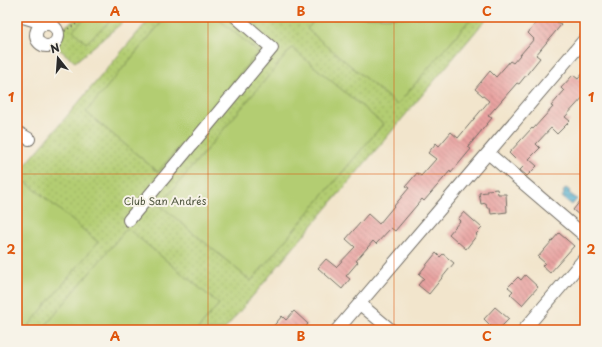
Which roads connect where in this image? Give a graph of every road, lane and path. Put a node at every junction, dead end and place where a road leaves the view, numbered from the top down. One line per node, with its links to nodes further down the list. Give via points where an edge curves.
1 (83, 17): 6 (path, via 81,21)
2 (236, 17): 11 (street, via 272,48)
3 (27, 18): 4 (street); 5 (street, via 35,26)
4 (46, 24): 5 (street, via 40,27); 6 (street, via 56,28)
5 (37, 34): 6 (street, via 40,43 47,46 56,41)
6 (58, 35)
7 (585, 38): 10 (street)
8 (17, 132): 9 (street)
9 (29, 139)
10 (488, 153): 12 (street); 14 (street)
11 (129, 220)
12 (585, 236)
13 (585, 258): 17 (street)
14 (360, 304): 15 (street); 16 (street)
15 (338, 330)
16 (391, 330)
17 (524, 330)

